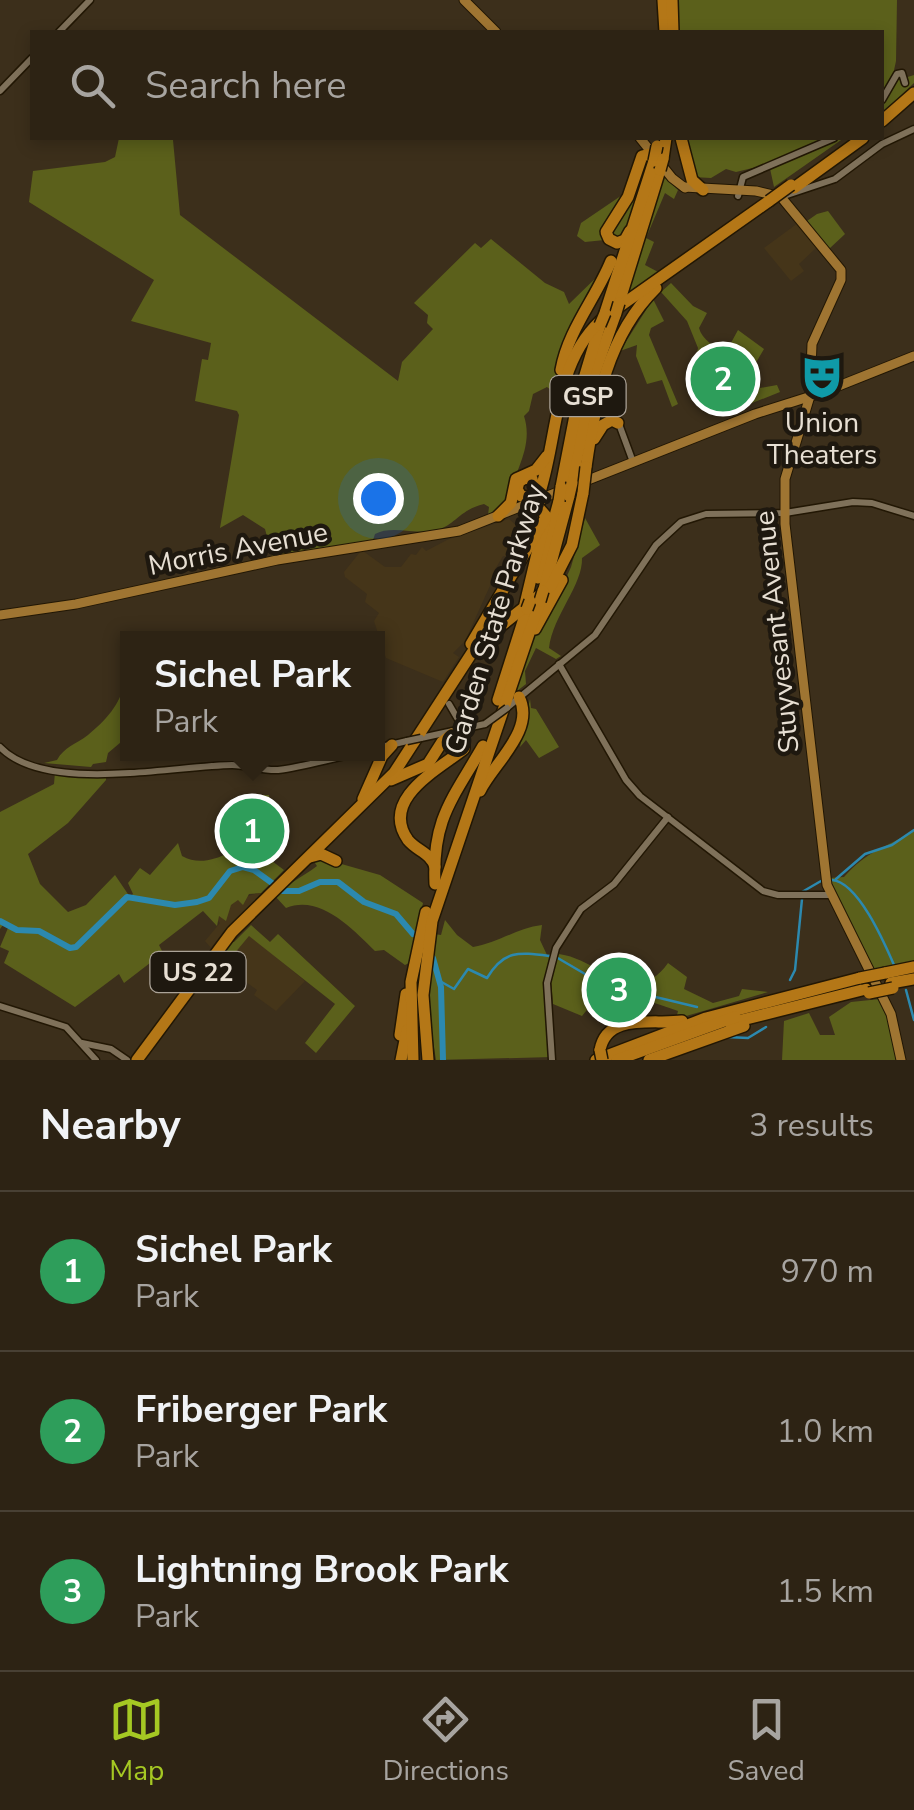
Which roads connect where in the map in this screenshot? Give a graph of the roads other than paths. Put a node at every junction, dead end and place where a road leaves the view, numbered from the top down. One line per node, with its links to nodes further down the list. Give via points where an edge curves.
1 (90, 0): 5 (street)
2 (464, 0): 6 (main road)
3 (666, 1): 4 (highway); 7 (highway)
4 (674, 28)
5 (61, 30)
6 (494, 30)
7 (663, 30)
8 (30, 60): 9 (street)
9 (0, 91)
10 (907, 91): 11 (highway)
11 (884, 120)
12 (914, 129): 22 (street, via 837,178)
13 (642, 140): 18 (main road)
14 (659, 140): 18 (highway, Garden State Parkway / GSP)
15 (682, 140): 20 (highway, via 693,182)
16 (829, 140): 21 (street, via 741,179)
17 (856, 140): 22 (highway, US 22, bridge)
18 (659, 163): 19 (main road); 24 (highway, Garden State Parkway / GSP); 24 (highway, via 642,156 628,196 607,227 608,238 622,242); 25 (highway, Garden State Parkway / GSP)
19 (684, 187): 20 (main road); 21 (main road, via 698,194)
20 (703, 190): 21 (main road)
21 (740, 193): 22 (main road); 22 (main road)
22 (772, 200): 23 (main road, Stuyvesant Avenue); 23 (main road, Stuyvesant Avenue); 26 (highway, US 22); 26 (highway, US 22, via 683,273)
23 (792, 211): 30 (main road, Stuyvesant Avenue, via 842,274 812,344)
24 (637, 219): 25 (highway, Garden State Parkway / GSP)
25 (622, 267): 27 (highway, Garden State Parkway / GSP); 32 (highway, via 563,360)
26 (658, 283): 29 (highway, US 22, via 592,329); 35 (highway, US 22, via 610,360)
27 (610, 313): 35 (highway); 37 (highway, Garden State Parkway / GSP); 37 (highway, Garden State Parkway / GSP, via 578,395)
28 (914, 356): 30 (main road, Morris Avenue)
29 (566, 376): 32 (highway, US 22); 37 (highway)
30 (810, 396): 34 (main road, Morris Avenue); 37 (main road, Morris Avenue); 39 (main road, Stuyvesant Avenue, via 787,466)
31 (618, 423): 34 (street); 35 (highway, via 608,421 600,429)
32 (557, 426): 33 (highway, US 22)
33 (553, 443): 36 (highway); 37 (highway, US 22)
34 (633, 462): 37 (main road, Morris Avenue)
35 (586, 467): 37 (highway, US 22, bridge)
36 (532, 475): 37 (highway, via 536,484); 37 (highway, via 518,483 521,496); 40 (highway, via 516,479 510,506)
37 (563, 494): 38 (highway, US 22, bridge); 38 (main road, Morris Avenue); 40 (main road, Morris Avenue); 45 (highway, Garden State Parkway / GSP); 45 (highway, Garden State Parkway / GSP, via 559,562); 48 (highway, via 579,534 553,600)
38 (529, 513): 42 (highway, via 542,509); 43 (main road, Morris Avenue); 47 (highway, US 22)
39 (785, 513): 41 (street, via 864,502); 49 (street, via 706,514 680,522 656,545 600,629); 73 (main road, Stuyvesant Avenue)
40 (498, 516): 43 (main road, Morris Avenue)
41 (914, 516)
42 (546, 519): 44 (highway); 45 (highway)
43 (484, 524): 46 (main road, Morris Avenue)
44 (506, 588): 45 (highway, via 504,600 512,608); 47 (highway)
45 (532, 603): 48 (highway, Garden State Parkway / GSP); 48 (highway); 50 (highway, US 22, via 479,642)
46 (0, 615)
47 (488, 616): 63 (highway, US 22)
48 (516, 658): 56 (highway, Garden State Parkway / GSP); 66 (highway, Garden State Parkway / GSP)
49 (560, 664): 51 (street); 67 (street, via 630,785)
50 (447, 689): 52 (highway); 53 (highway, US 22)
51 (519, 698): 54 (street, bridge, via 485,724); 66 (highway, via 517,735)
52 (449, 704): 53 (highway); 54 (street)
53 (434, 711): 54 (highway, US 22)
54 (440, 735): 55 (street); 59 (highway); 59 (highway); 59 (highway, via 409,762 418,766); 64 (highway, US 22); 70 (highway, via 464,749 415,786 402,808 406,836)
55 (392, 744): 58 (highway)
56 (483, 746): 70 (highway, via 446,806); 71 (highway, Garden State Parkway / GSP)
57 (0, 747): 60 (street, via 32,768 112,775 235,765 278,770)
58 (385, 750)
59 (432, 759): 64 (highway)
60 (321, 761)
61 (376, 761): 65 (highway)
62 (379, 761): 63 (highway, via 382,775)
63 (392, 770): 65 (highway, US 22)
64 (380, 788): 68 (highway, US 22)
65 (360, 803): 72 (highway, US 22)
66 (469, 807): 74 (highway, Garden State Parkway / GSP)
67 (668, 817): 73 (street, via 763,890); 91 (street, via 614,884 581,908 552,957)
68 (332, 834): 69 (highway, US 22); 69 (highway, via 328,847 336,862 320,854)
69 (306, 859): 72 (highway, US 22)
70 (435, 867): 71 (highway)
71 (436, 884): 74 (highway, Garden State Parkway / GSP)
72 (275, 887): 87 (highway, US 22, via 225,934)
73 (830, 895): 97 (main road, Stuyvesant Avenue, via 888,1006)
74 (425, 931): 75 (highway, Garden State Parkway / GSP)
75 (421, 954): 76 (highway, Garden State Parkway / GSP); 90 (highway, Garden State Parkway / GSP)
76 (414, 966): 82 (highway, Garden State Parkway / GSP); 88 (highway, via 401,1014)
77 (914, 976): 79 (highway, bridge)
78 (0, 1006): 83 (street, via 64,1026)
79 (784, 1007): 80 (highway); 80 (highway)
80 (760, 1012): 81 (highway); 84 (highway); 85 (highway); 92 (highway); 93 (highway); 94 (highway)
81 (706, 1018): 85 (highway); 85 (highway, via 618,1025 604,1036)
82 (410, 1022): 88 (highway); 89 (highway, Garden State Parkway / GSP)
83 (87, 1046): 86 (street); 87 (street)
84 (675, 1050): 95 (highway); 96 (highway)
85 (601, 1057)
86 (96, 1060)
87 (131, 1060)
88 (400, 1060)
89 (412, 1060)
90 (428, 1060)
91 (552, 1060)
92 (617, 1060)
93 (628, 1060)
94 (638, 1060)
95 (649, 1060)
96 (662, 1060)
97 (900, 1060)

